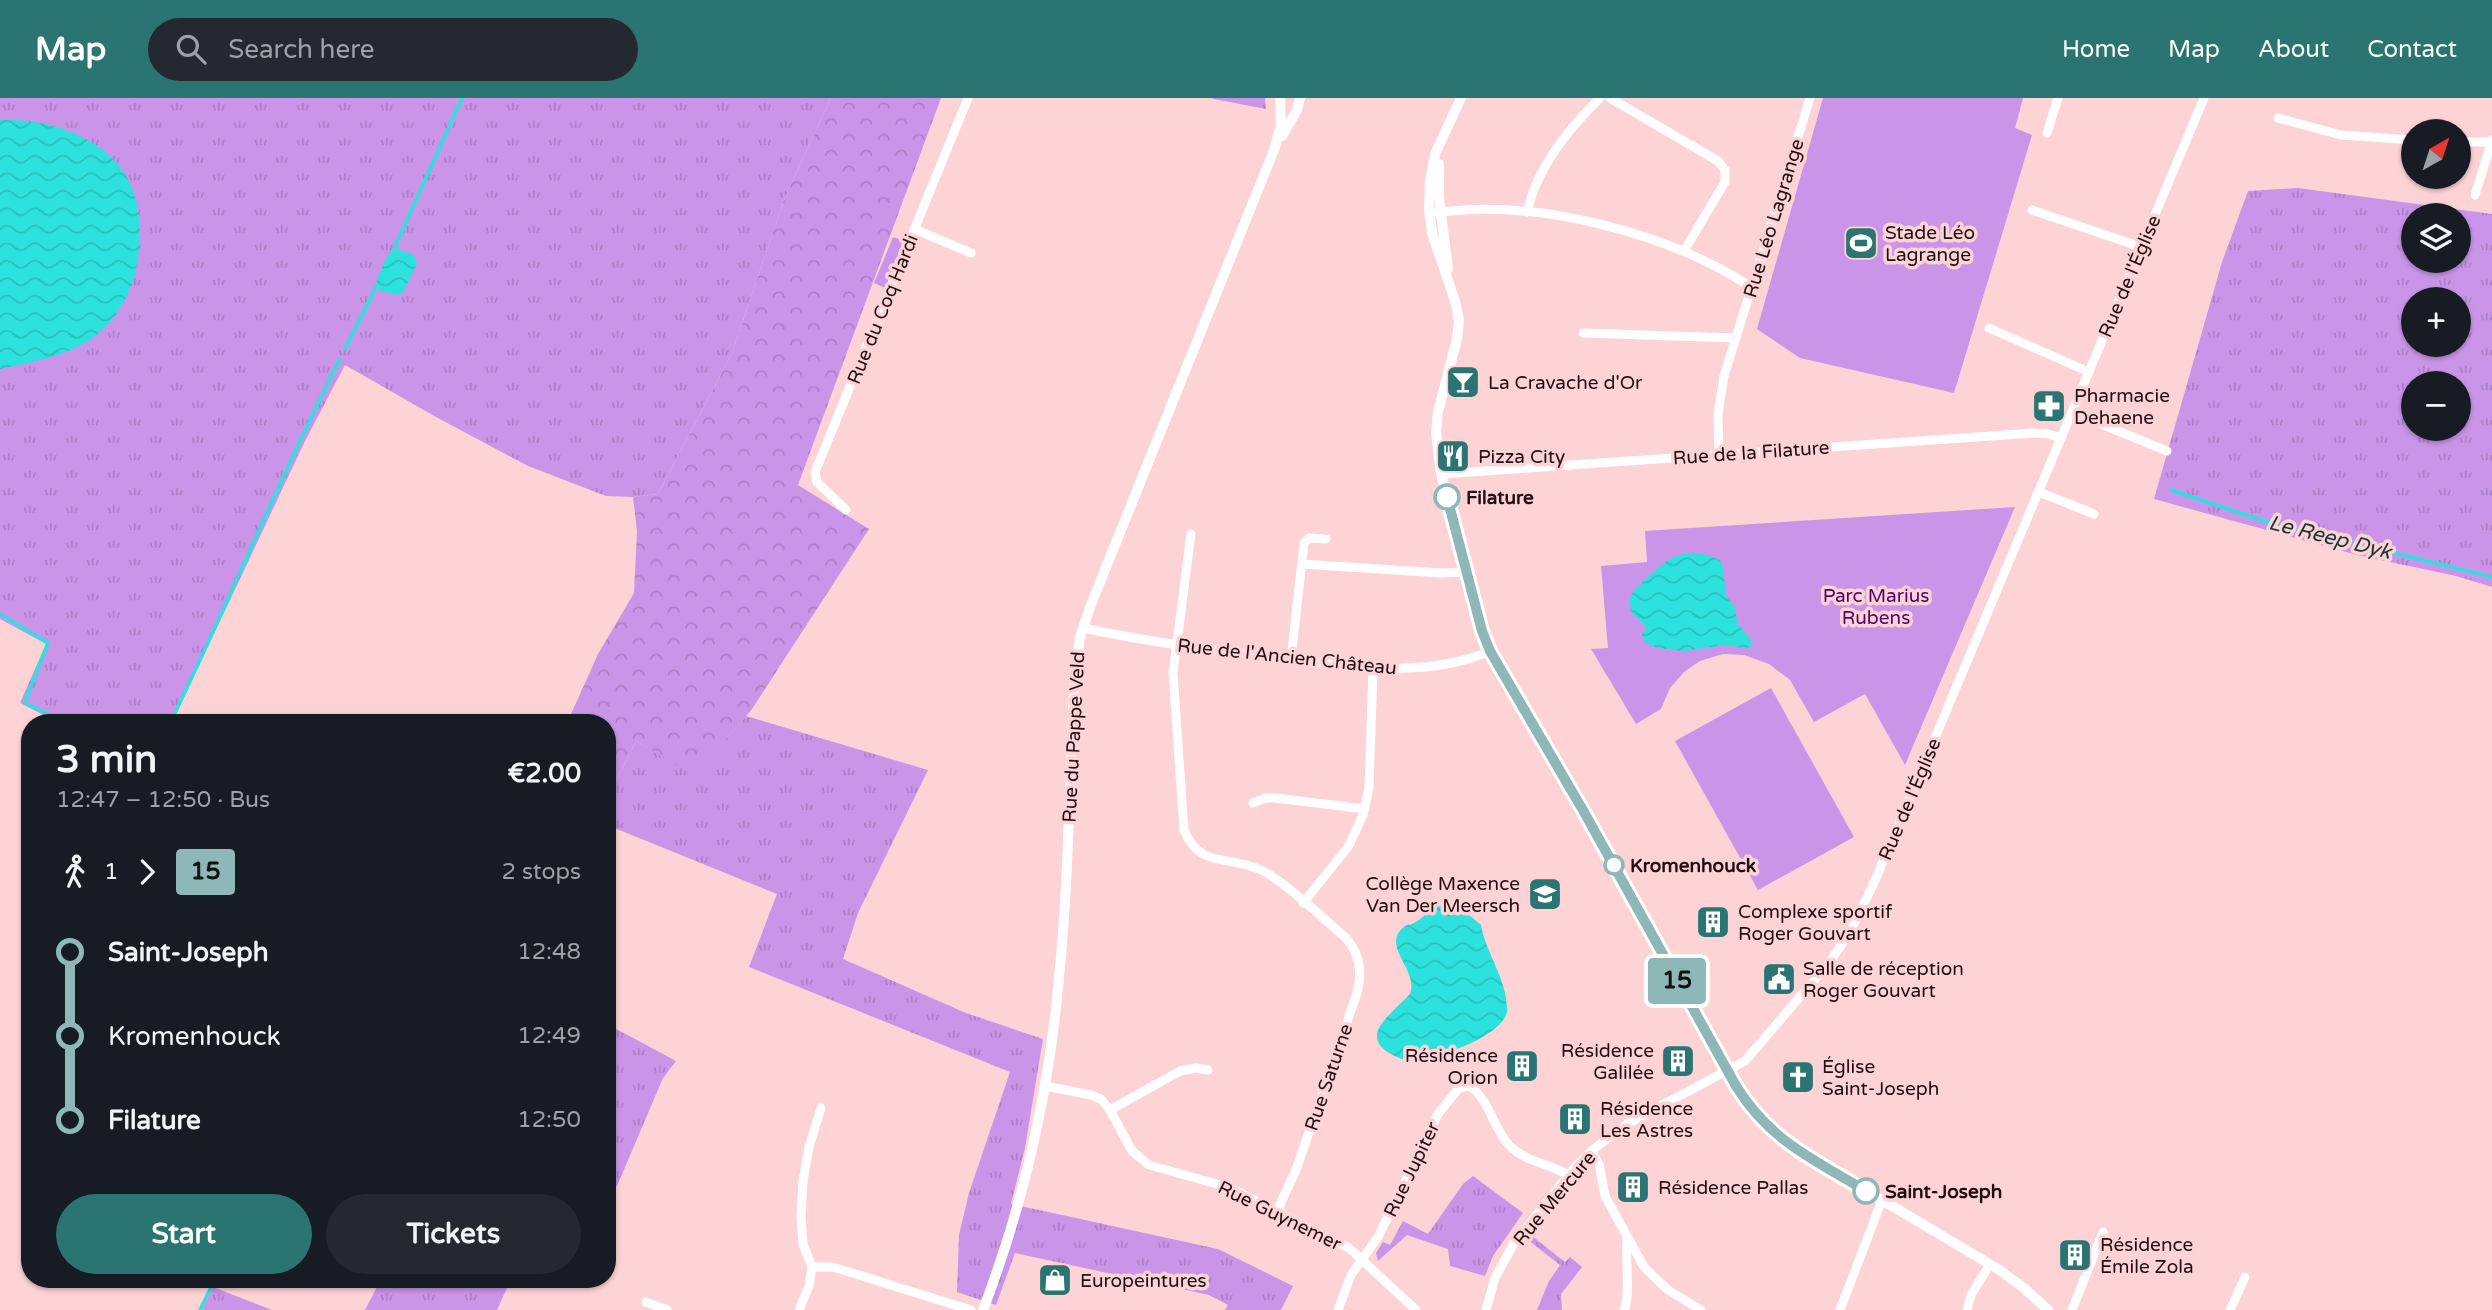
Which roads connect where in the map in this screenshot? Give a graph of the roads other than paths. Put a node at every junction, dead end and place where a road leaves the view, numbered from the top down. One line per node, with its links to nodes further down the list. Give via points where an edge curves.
1 (968, 98): 20 (street, Rue du Coq Hardi)
2 (1280, 98): 15 (street, Rue du Pappe Veld, via 1281,125)
3 (1300, 98): 15 (street, Rue du Pappe Veld)
4 (1461, 98): 19 (street, via 1432,166)
5 (1600, 98): 18 (street, via 1556,149)
6 (1609, 98): 22 (street, via 1723,167 1725,181)
7 (1810, 98): 24 (street, Rue Léo Lagrange)
8 (2058, 98): 11 (street)
9 (2204, 98): 21 (street, Rue de l'Église)
10 (2278, 118): 12 (street, via 2341,135)
11 (2047, 133)
12 (2401, 139)
13 (2492, 141): 14 (street); 16 (street)
14 (2471, 142)
15 (1274, 150): 41 (street, Rue du Pappe Veld)
16 (2475, 195)
17 (2032, 209): 21 (street)
18 (1527, 212): 19 (street); 22 (street, via 1610,228)
19 (1435, 213): 33 (street, via 1437,253 1457,307 1458,326 1437,419)
20 (914, 229): 23 (street); 35 (street, Rue du Coq Hardi, via 816,472 817,482)
21 (2141, 247): 28 (street, Rue de l'Église)
22 (1684, 251): 24 (street)
23 (971, 253)
24 (1751, 287): 27 (street, Rue Léo Lagrange)
25 (1989, 328): 28 (street)
26 (1583, 333): 27 (street)
27 (1736, 338): 32 (street, Rue Léo Lagrange, via 1720,395)
28 (2089, 372): 29 (street, Rue de l'Église)
29 (2072, 412): 30 (street, Rue de l'Église); 31 (street)
30 (2061, 438): 32 (street, Rue de la Filature, via 2034,433); 34 (street, Rue de l'Église)
31 (2167, 451)
32 (1719, 454): 33 (street, Rue de la Filature)
33 (1441, 474): 40 (street)
34 (2039, 492): 36 (street); 50 (street, Rue de l'Église, via 1860,914 1829,963 1787,1013 1749,1057)
35 (846, 510)
36 (2094, 514)
37 (1191, 534): 42 (street)
38 (1326, 539): 39 (street, via 1307,539)
39 (1302, 564): 40 (street); 44 (street)
40 (1467, 572): 43 (street)
41 (1083, 628): 42 (street, Rue de l'Ancien Château); 51 (street, Rue du Pappe Veld, via 1075,669 1060,976)
42 (1177, 646): 44 (street, Rue de l'Ancien Château); 48 (street, via 1173,679 1186,836 1210,858 1263,871)
43 (1490, 651): 45 (street, Rue de l'Ancien Château, via 1436,666); 50 (street)
44 (1291, 659): 45 (street, Rue de l'Ancien Château)
45 (1373, 667): 47 (street)
46 (1253, 803): 47 (street, via 1275,798)
47 (1365, 809): 48 (street, via 1348,847)
48 (1303, 902): 57 (street, Rue Saturne, via 1349,942 1360,965 1358,989 1296,1170)
49 (1208, 1070): 53 (street, via 1180,1071)
50 (1727, 1072): 54 (street, Rue Mercure, via 1637,1119); 56 (street, via 1771,1131)
51 (1045, 1086): 53 (street, via 1096,1096); 68 (street, Rue du Pappe Veld, via 1016,1209)
52 (821, 1108): 62 (street, via 802,1191 803,1244)
53 (1110, 1110): 57 (street, Rue Guynemer, via 1132,1151 1146,1163 1231,1188)
54 (1591, 1151): 55 (street, Rue Mercure); 59 (street, via 1599,1164 1605,1196)
55 (1567, 1175): 60 (street, Rue Jupiter, via 1513,1149 1479,1095 1465,1085 1438,1114 1378,1237); 71 (street, Rue Mercure, via 1514,1243 1495,1278)
56 (1882, 1200): 61 (street); 74 (street)
57 (1277, 1211): 60 (street, Rue Guynemer)
58 (2103, 1232): 77 (street)
59 (1627, 1238): 72 (street, via 1628,1299); 73 (street, via 1657,1282)
60 (1362, 1259): 69 (street, Rue Jupiter); 70 (street, Rue Guynemer)
61 (1990, 1264): 75 (street); 76 (street)
62 (812, 1267): 66 (street); 67 (street, via 833,1266)
63 (2245, 1277): 78 (street)
64 (646, 1303): 65 (street)
65 (667, 1310)
66 (799, 1310)
67 (971, 1310)
68 (983, 1310)
69 (1338, 1310)
70 (1416, 1310)
71 (1486, 1310)
72 (1624, 1310)
73 (1702, 1310)
74 (1840, 1310)
75 (1966, 1310)
76 (2048, 1310)
77 (2072, 1310)
78 (2230, 1310)

